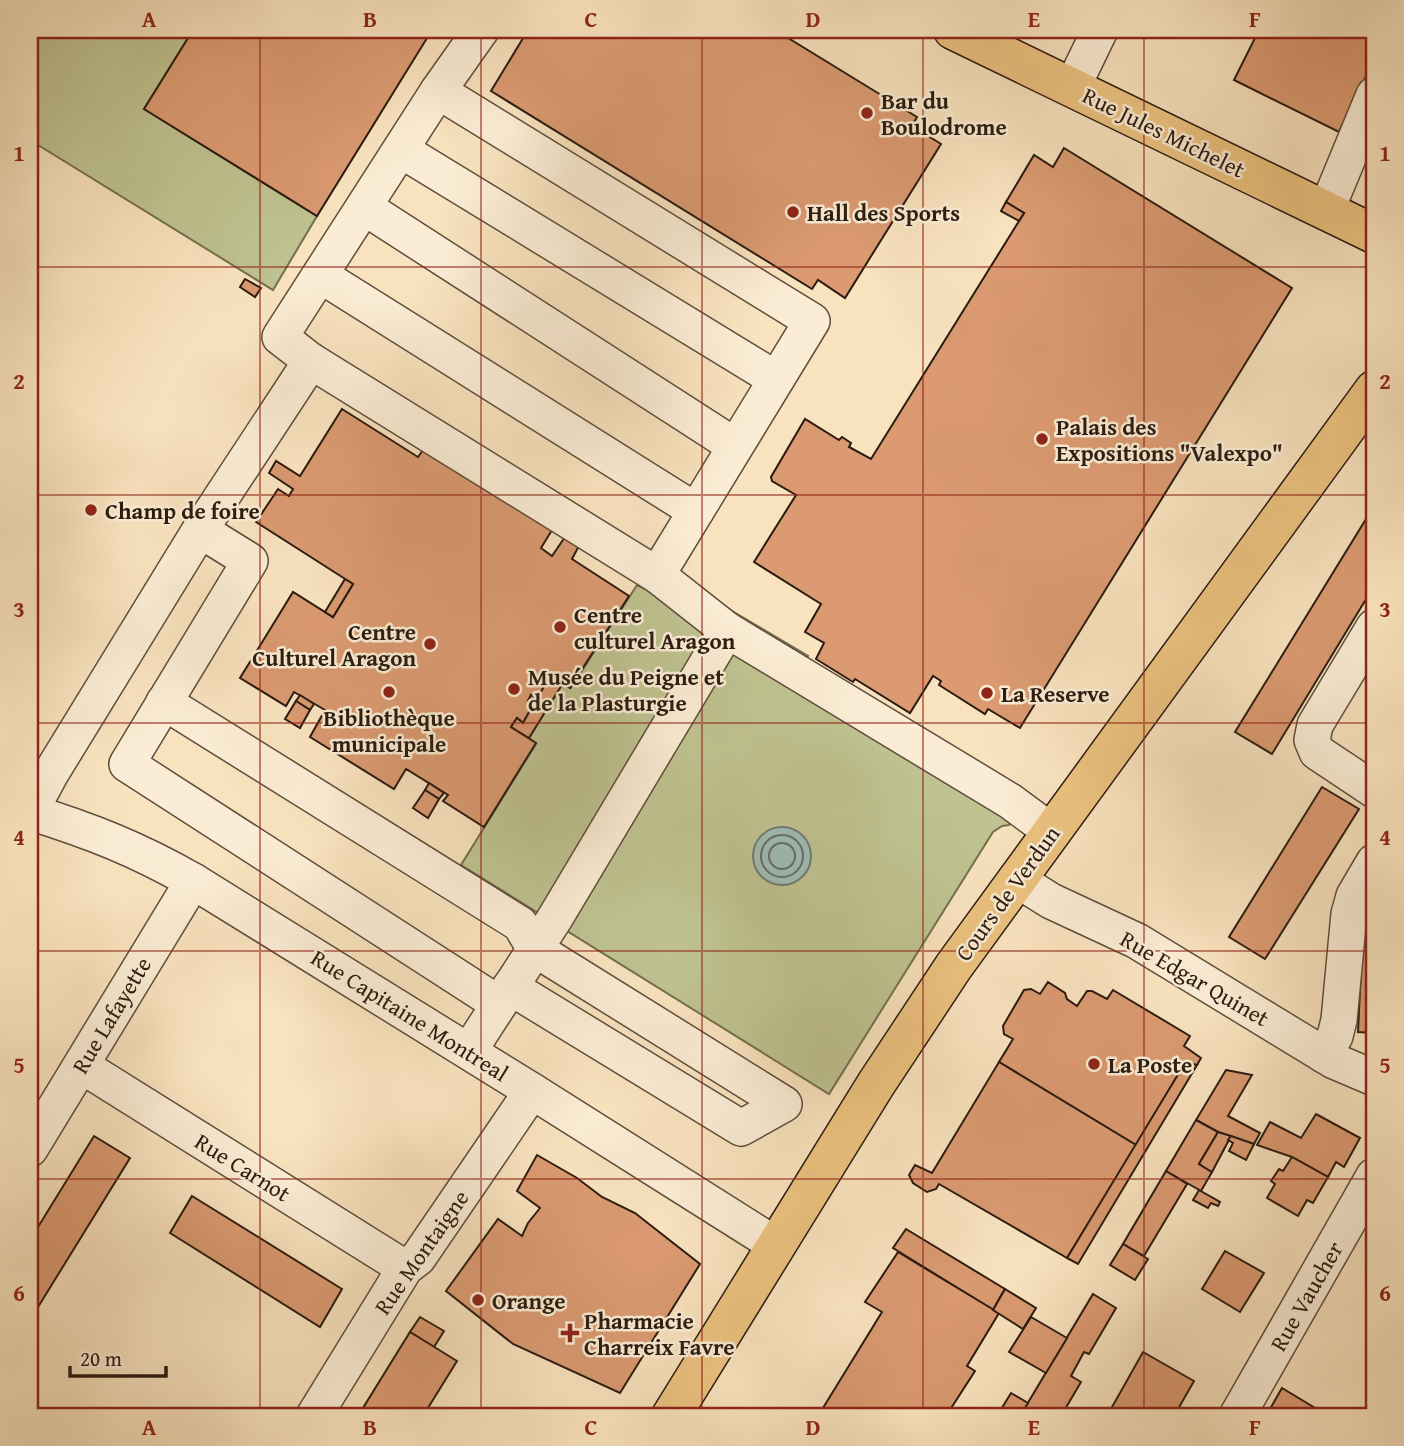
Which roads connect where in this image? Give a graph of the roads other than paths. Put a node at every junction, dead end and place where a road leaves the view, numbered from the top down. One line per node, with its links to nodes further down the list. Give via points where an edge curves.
1 (481, 30): 5 (street)
2 (953, 30): 4 (main road, Rue Jules Michelet)
3 (1100, 30): 4 (street)
4 (1072, 88): 9 (main road, Rue Jules Michelet)
5 (438, 91): 7 (street); 13 (street, via 812,321)
6 (1374, 95): 9 (street)
7 (401, 150): 8 (street); 13 (street)
8 (364, 207): 11 (street); 15 (street)
9 (1326, 211): 10 (main road, Rue Jules Michelet)
10 (1374, 234)
11 (320, 275): 12 (street, via 280,337); 16 (street)
12 (311, 360): 17 (street); 18 (street)
13 (776, 379): 15 (street)
14 (1374, 390): 24 (main road, Cours de Verdun)
15 (735, 446): 16 (street)
16 (696, 511): 18 (street)
17 (200, 530): 21 (street, via 250,561); 23 (street)
18 (657, 575): 20 (street)
19 (1374, 627): 22 (street, via 1315,725 1312,740 1317,751)
20 (727, 630): 24 (street, via 1010,801); 28 (street)
21 (164, 702): 28 (street, via 520,924); 29 (street, via 127,764)
22 (1374, 790)
23 (30, 812): 27 (street, Rue Capitaine Montreal, via 115,841)
24 (1052, 832): 26 (main road, Cours de Verdun)
25 (1374, 862): 31 (street, via 1349,914 1339,1020)
26 (1016, 879): 31 (street, Rue Edgar Quinet, via 1137,942); 37 (main road, Cours de Verdun, via 883,1073)
27 (193, 881): 30 (street, Rue Capitaine Montreal); 32 (street, Rue Lafayette)
28 (535, 949): 29 (street); 29 (street, via 784,1104 741,1128)
29 (505, 995): 30 (street)
30 (469, 1051): 34 (street, Rue Capitaine Montreal)
31 (1324, 1055): 33 (street, Rue Edgar Quinet)
32 (82, 1066): 35 (street, Rue Lafayette); 38 (street, Rue Carnot)
33 (1374, 1078)
34 (532, 1090): 37 (street, Rue Capitaine Montreal); 38 (street, Rue Montaigne, via 418,1258)
35 (30, 1149)
36 (1374, 1175): 41 (street, Rue Vaucher)
37 (776, 1245): 40 (main road, Cours de Verdun)
38 (405, 1268): 39 (street, Rue Montaigne)
39 (314, 1416)
40 (671, 1416)
41 (1237, 1416)

